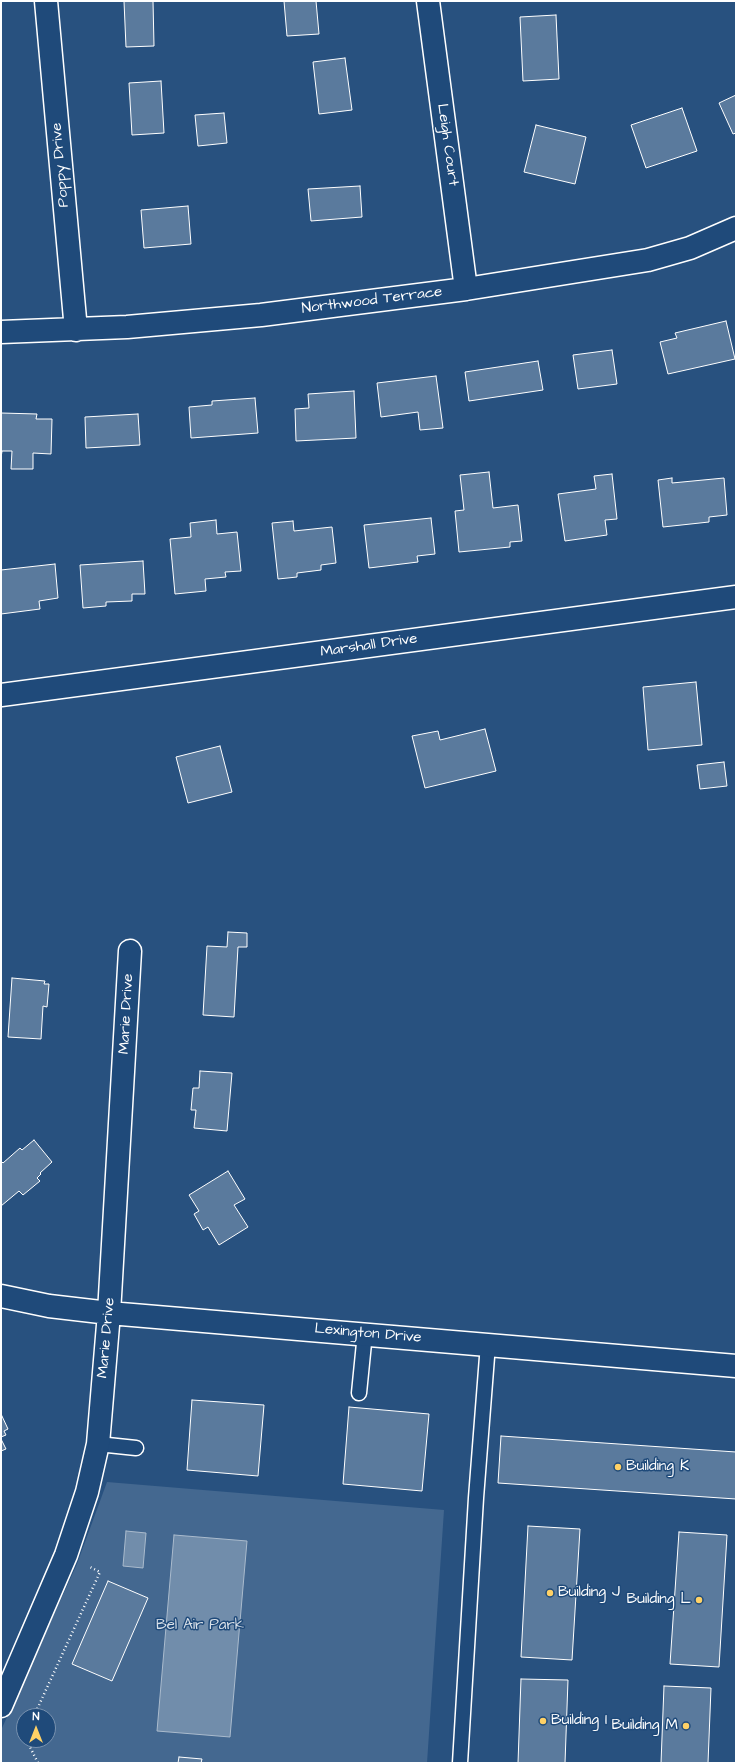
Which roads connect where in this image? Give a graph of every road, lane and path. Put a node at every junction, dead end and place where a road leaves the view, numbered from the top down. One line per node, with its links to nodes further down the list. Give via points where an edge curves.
1 (46, 1): 5 (street, Poppy Drive)
2 (428, 1): 4 (street, Leigh Court)
3 (736, 228): 4 (street, Northwood Terrace, via 690,248 656,258)
4 (466, 289): 5 (street, Northwood Terrace, via 261,315)
5 (76, 330): 6 (street, Northwood Terrace)
6 (1, 332)
7 (736, 597): 8 (street, Marshall Drive)
8 (1, 695)
9 (130, 951): 11 (street, Marie Drive)
10 (1, 1296): 11 (street, Lexington Drive, via 49,1306)
11 (109, 1313): 12 (street, Lexington Drive); 16 (street, Marie Drive)
12 (365, 1333): 13 (street, Lexington Drive); 15 (lane)
13 (488, 1344): 14 (street, Lexington Drive); 23 (lane)
14 (736, 1366)
15 (359, 1393)
16 (98, 1444): 17 (lane); 18 (street, Marie Drive, via 87,1492)
17 (136, 1448)
18 (66, 1555): 19 (street, Marie Drive); 20 (path, via 100,1572)
19 (1, 1706)
20 (38, 1708)
21 (31, 1748): 22 (path)
22 (38, 1763)
23 (460, 1763)

